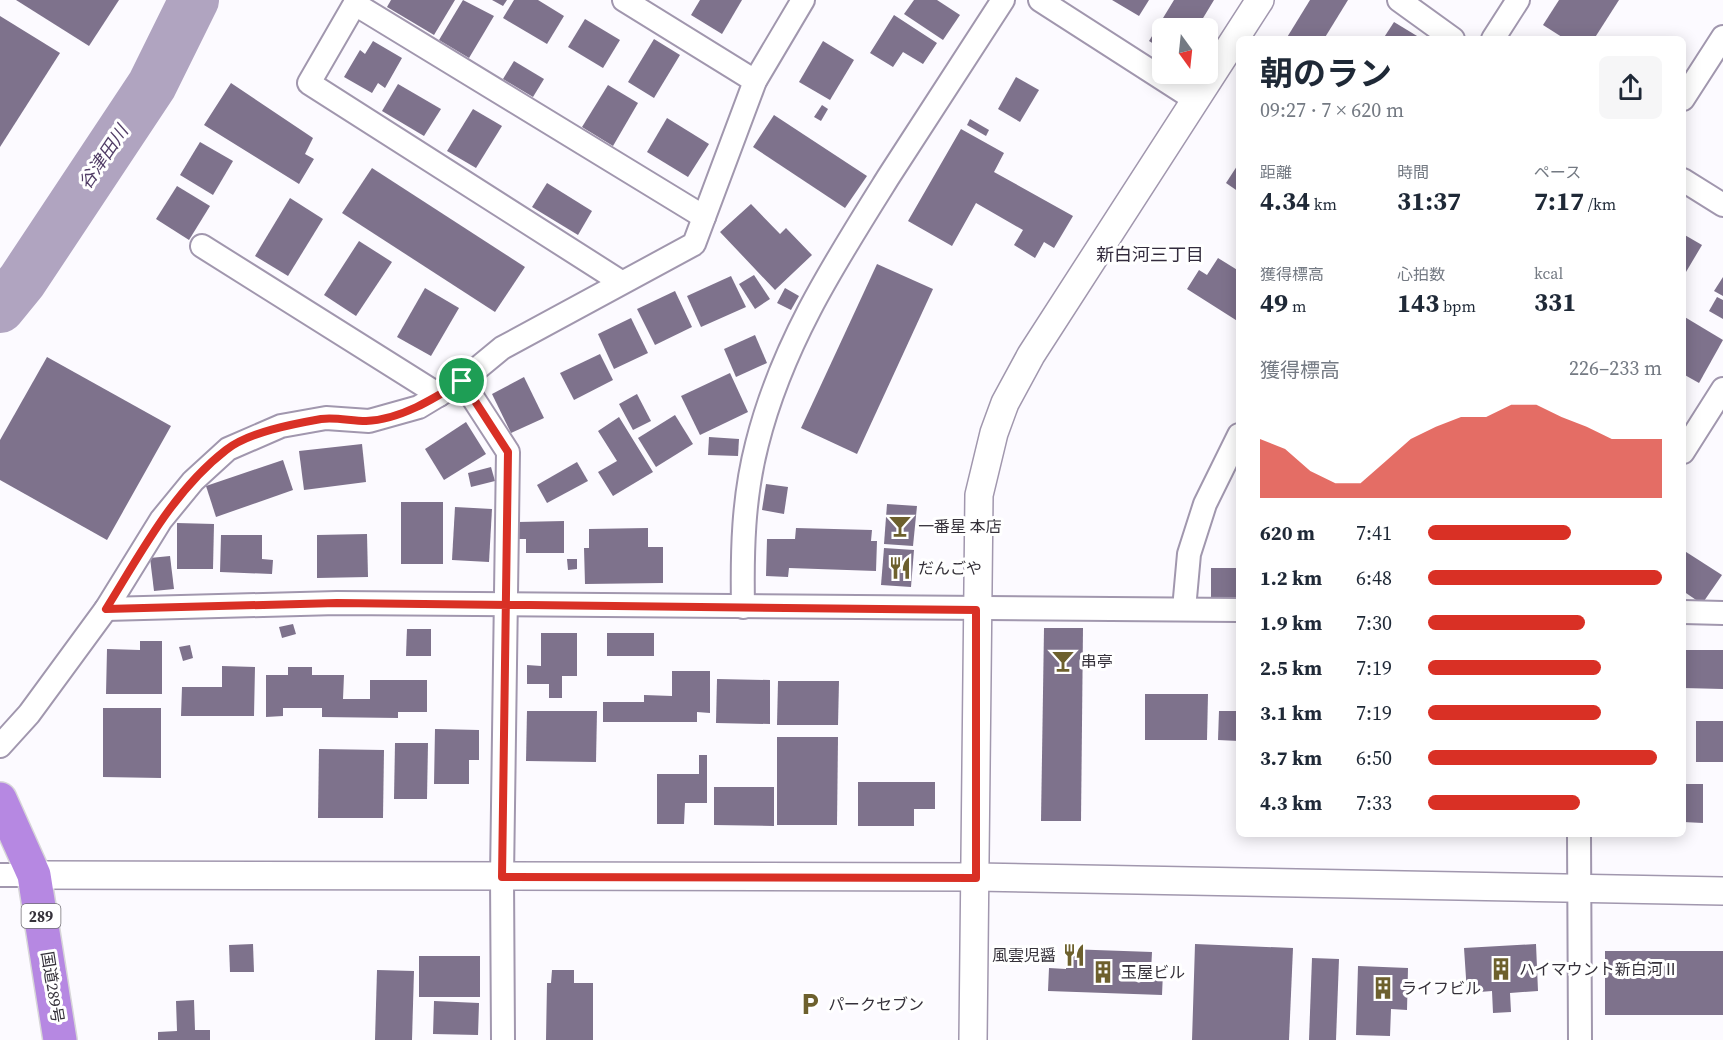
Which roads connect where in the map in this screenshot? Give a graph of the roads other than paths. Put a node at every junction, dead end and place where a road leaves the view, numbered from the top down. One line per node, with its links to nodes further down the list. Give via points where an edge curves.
1 (624, 0): 12 (street)
2 (803, 0): 12 (street)
3 (1003, 0): 26 (street, via 849,239 796,333 753,460 744,516)
4 (1040, 0): 14 (street)
5 (1260, 0): 14 (street)
6 (1399, 0): 9 (street)
7 (1518, 0): 10 (street)
8 (356, 2): 17 (street); 19 (street, via 309,83)
9 (1449, 36)
10 (1495, 36)
11 (1723, 37): 13 (street)
12 (755, 81): 17 (street)
13 (1686, 94)
14 (1194, 99): 29 (street, via 1048,326 1005,403 979,495)
15 (1686, 182): 16 (street)
16 (1723, 205)
17 (704, 217): 19 (street, via 694,244)
18 (202, 246): 22 (street)
19 (621, 282): 20 (street, via 502,348)
20 (462, 381): 22 (street); 25 (street, via 508,452)
21 (1723, 389): 24 (street)
22 (439, 395): 27 (street, via 419,407 369,421 326,418 281,426 228,449 193,481 161,520)
23 (1236, 441): 28 (street, via 1205,504 1190,554)
24 (1686, 447)
25 (505, 606): 26 (street); 27 (street, via 337,603); 38 (street)
26 (743, 607): 29 (street)
27 (106, 609): 33 (street, via 29,714)
28 (1184, 609): 29 (street); 30 (street)
29 (976, 610): 39 (street)
30 (1236, 610)
31 (1686, 612): 32 (street)
32 (1723, 613)
33 (0, 746)
34 (0, 799): 37 (highway, 国道289号 / 289)
35 (1580, 837): 40 (street)
36 (0, 875): 37 (street)
37 (34, 875): 38 (street); 42 (highway, 国道289号 / 289)
38 (502, 877): 39 (street); 43 (street)
39 (976, 878): 40 (street); 44 (street)
40 (1579, 888): 41 (street); 45 (street)
41 (1723, 891)
42 (60, 1040)
43 (503, 1040)
44 (974, 1040)
45 (1580, 1040)

